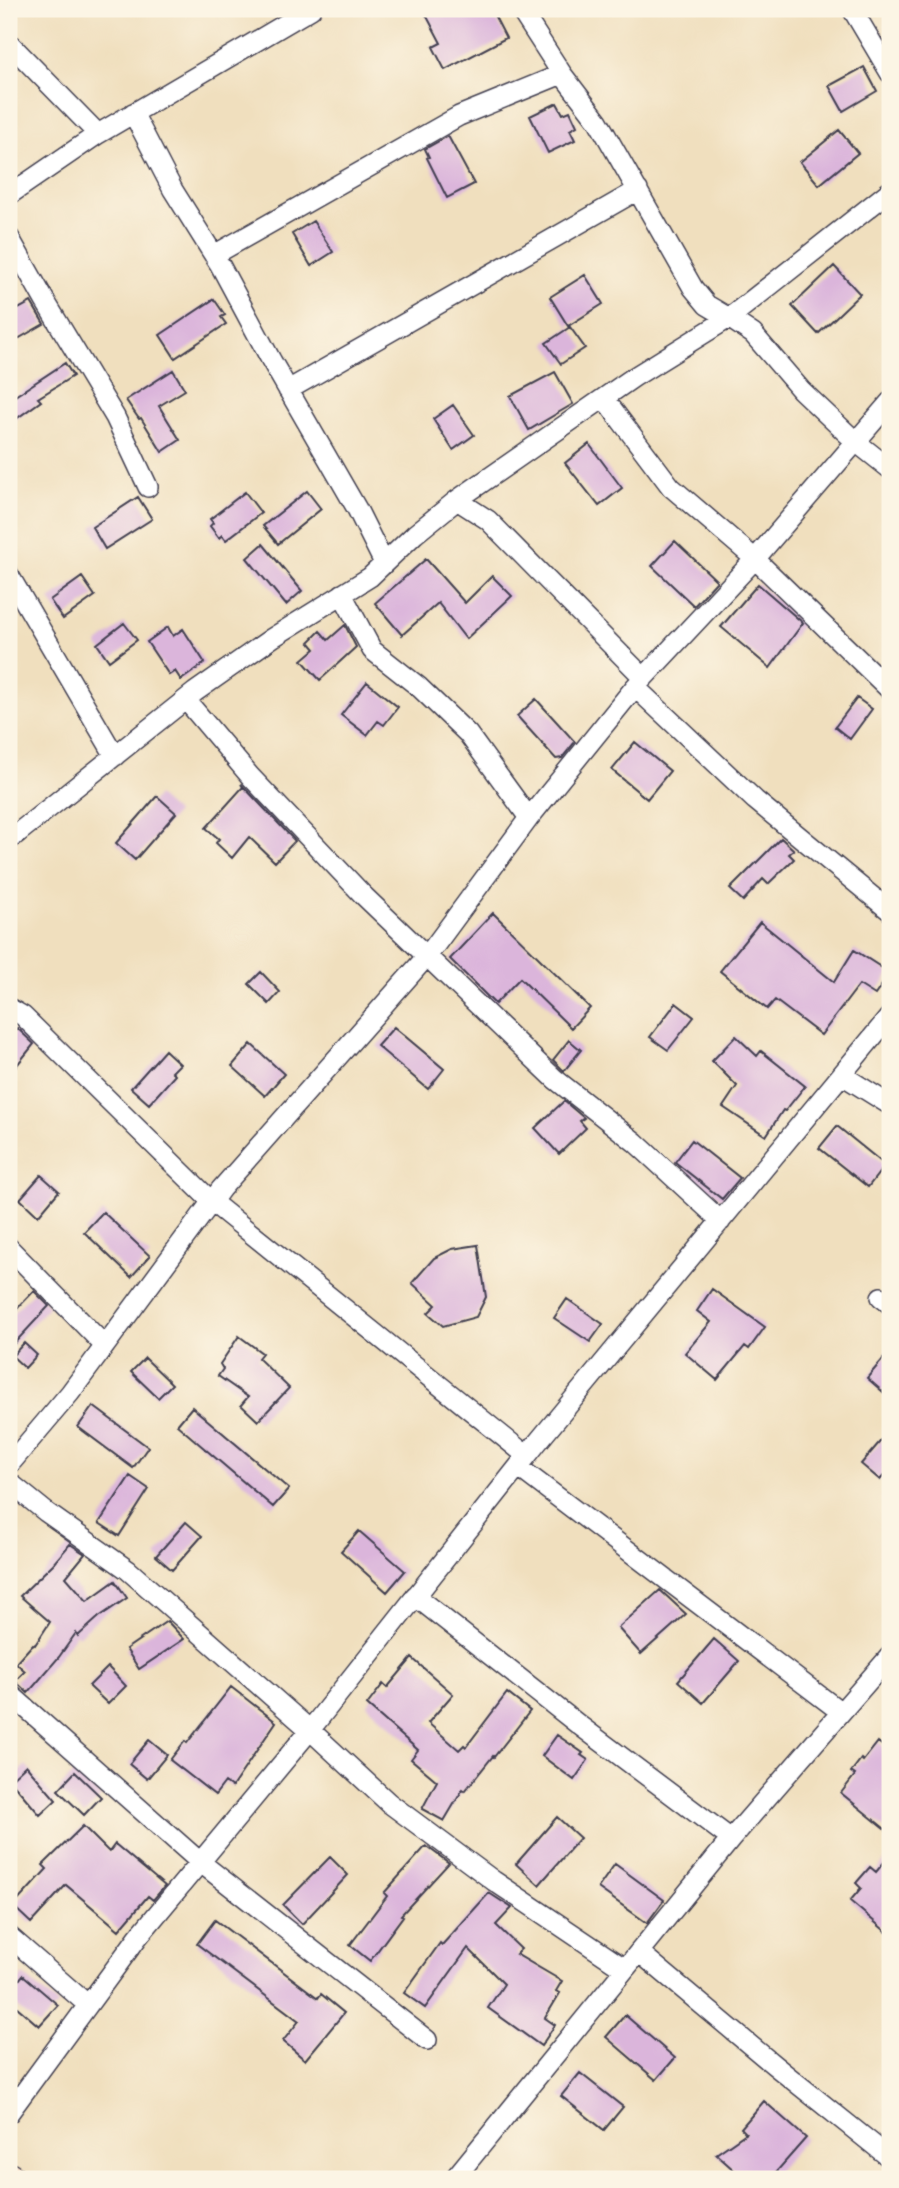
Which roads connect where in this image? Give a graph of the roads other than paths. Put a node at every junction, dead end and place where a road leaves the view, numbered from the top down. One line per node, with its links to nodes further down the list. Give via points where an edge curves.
1 (311, 9): 7 (street)
2 (520, 9): 6 (street)
3 (852, 9): 5 (street)
4 (9, 43): 8 (street)
5 (890, 73)
6 (562, 74): 9 (street, via 598,121); 13 (street, via 459,116)
7 (133, 113): 8 (street); 13 (street)
8 (98, 134): 11 (street)
9 (638, 190): 14 (street, via 693,288 707,305); 15 (street)
10 (890, 191): 14 (street)
11 (9, 195)
12 (9, 237): 20 (street, via 115,417)
13 (214, 255): 15 (street)
14 (729, 318): 16 (street); 18 (street, via 753,334 801,390)
15 (288, 390): 23 (street)
16 (604, 398): 21 (street); 22 (street, via 671,487)
17 (890, 402): 18 (street)
18 (856, 442): 19 (street); 22 (street)
19 (890, 469)
20 (148, 488)
21 (457, 500): 23 (street); 26 (street, via 488,520)
22 (755, 559): 26 (street); 27 (street)
23 (384, 563): 25 (street)
24 (9, 575): 29 (street)
25 (342, 594): 28 (street); 30 (street, via 372,650 468,734)
26 (639, 682): 30 (street); 32 (street, via 755,800)
27 (890, 690)
28 (186, 700): 29 (street); 33 (street, via 250,776 364,896)
29 (115, 756): 31 (street)
30 (530, 818): 33 (street)
31 (9, 840)
32 (890, 911)
33 (428, 955): 38 (street); 39 (street, via 555,1079)
34 (9, 1008): 38 (street, via 23,1016)
35 (890, 1016): 36 (street)
36 (842, 1074): 37 (street); 39 (street)
37 (890, 1105)
38 (212, 1202): 41 (street); 42 (street)
39 (721, 1221): 42 (street)
40 (9, 1248): 41 (street)
41 (105, 1346): 43 (street)
42 (522, 1461): 45 (street); 48 (street)
43 (9, 1465)
44 (9, 1482): 49 (street, via 128,1570)
45 (415, 1596): 49 (street); 50 (street)
46 (890, 1656): 48 (street)
47 (9, 1693): 51 (street)
48 (841, 1712): 50 (street)
49 (310, 1730): 51 (street); 54 (street, via 389,1803)
50 (731, 1839): 53 (street)
51 (200, 1862): 55 (street); 56 (street)
52 (9, 1936): 55 (street)
53 (639, 1952): 54 (street); 58 (street)
54 (625, 1969): 61 (street)
55 (88, 2005): 57 (street)
56 (427, 2040)
57 (9, 2113)
58 (890, 2158)
59 (9, 2176): 60 (street)
60 (13, 2179)
61 (454, 2179)

